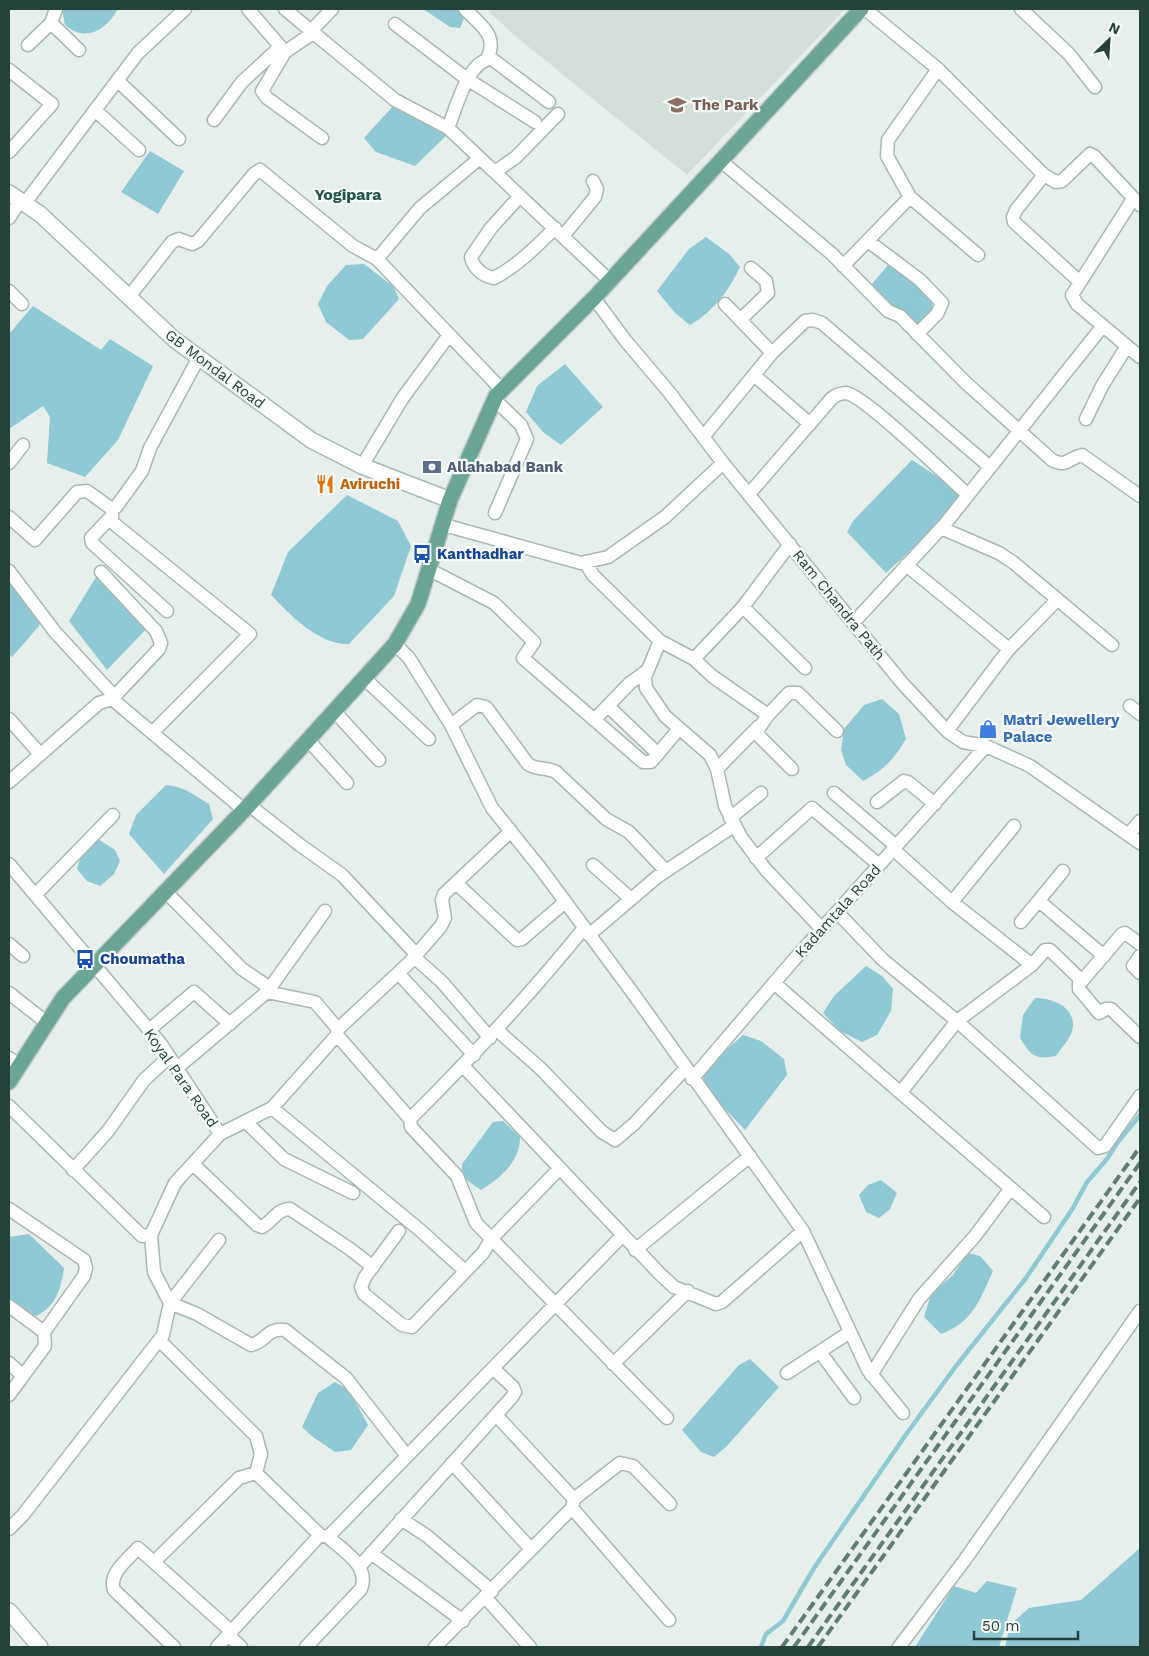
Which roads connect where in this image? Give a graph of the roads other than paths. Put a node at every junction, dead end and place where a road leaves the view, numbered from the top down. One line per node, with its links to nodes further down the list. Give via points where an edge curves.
1 (56, 9): 9 (street)
2 (185, 9): 19 (street, via 138,54)
3 (248, 9): 13 (street)
4 (285, 9): 11 (street)
5 (332, 9): 11 (street)
6 (465, 9): 15 (street, via 490,35 492,50)
7 (863, 9): 16 (street); 32 (main road)
8 (1021, 9): 20 (street, via 1069,54)
9 (51, 23): 12 (street); 14 (street)
10 (395, 24): 18 (street)
11 (313, 33): 13 (street); 26 (street, via 395,100)
12 (28, 45)
13 (282, 49): 24 (street, via 242,82); 27 (street, via 262,91)
14 (79, 50)
15 (487, 59): 18 (street); 21 (street, via 492,59)
16 (938, 69): 34 (street); 37 (street, via 907,111 886,148 887,156)
17 (9, 70): 30 (street, via 52,104)
18 (467, 79): 25 (street); 26 (street)
19 (118, 81): 22 (street); 28 (street)
20 (1095, 87)
21 (549, 102)
22 (96, 110): 29 (street); 38 (street)
23 (558, 114): 33 (street)
24 (214, 120)
25 (535, 122)
26 (448, 128): 31 (street)
27 (322, 138)
28 (180, 139)
29 (139, 150)
30 (9, 152)
31 (480, 158): 33 (street); 44 (street, via 420,208)
32 (721, 161): 45 (street); 47 (main road)
33 (495, 172): 36 (street)
34 (1044, 175): 39 (street, via 1056,182 1062,181 1090,154); 48 (street, via 1016,210 1014,222)
35 (593, 181): 41 (street, via 597,189 595,197)
36 (520, 196): 41 (street); 41 (street, via 471,256 472,263 486,276 494,278 501,274)
37 (910, 197): 42 (street); 43 (street)
38 (18, 199): 40 (street); 50 (street, GB Mondal Road, via 40,214)
39 (1137, 202): 48 (street)
40 (9, 218)
41 (559, 232): 47 (street)
42 (868, 241): 45 (street); 57 (street, via 920,280 942,303 937,314)
43 (978, 256)
44 (378, 259): 50 (street, via 353,246 260,170 198,241 192,244 179,239 172,242); 56 (street)
45 (843, 266): 57 (street, via 888,311 900,316)
46 (751, 268): 54 (street, via 766,281 768,294)
47 (610, 281): 51 (main road)
48 (1080, 282): 55 (street, via 1072,295 1074,300)
49 (9, 291): 52 (street)
50 (128, 298): 61 (street, GB Mondal Road)
51 (594, 298): 63 (main road); 67 (street, Ram Chandra Path)
52 (22, 304)
53 (725, 304): 54 (street)
54 (740, 320): 59 (street)
55 (1102, 327): 58 (street); 66 (street)
56 (450, 334): 63 (street); 71 (street, via 402,399)
57 (917, 334): 66 (street)
58 (1127, 346): 60 (street); 64 (street)
59 (772, 353): 62 (street); 72 (street, via 805,321 822,324)
60 (1140, 356)
61 (198, 358): 71 (street, GB Mondal Road, via 311,440); 78 (street, via 150,448 142,471)
62 (754, 375): 65 (street); 67 (street)
63 (498, 395): 76 (main road); 77 (street, via 521,425 527,439)
64 (1086, 419)
65 (810, 424): 73 (street); 74 (street, via 838,394 854,396 876,411)
66 (1018, 432): 72 (street); 75 (street, via 1060,464 1082,455)
67 (703, 437): 70 (street, Ram Chandra Path)
68 (23, 445): 69 (street)
69 (9, 463)
70 (723, 463): 73 (street, Ram Chandra Path); 83 (street, via 665,517 608,557)
71 (362, 466): 76 (street, GB Mondal Road)
72 (990, 467): 74 (street)
73 (749, 494): 82 (street, Ram Chandra Path)
74 (968, 495): 81 (street)
75 (1140, 495)
76 (450, 500): 80 (main road)
77 (495, 513)
78 (111, 514): 79 (street, via 87,491 77,492 35,540); 90 (street, via 94,533 92,543); 113 (street, via 112,522 250,634)
79 (9, 517)
80 (444, 525): 83 (street, via 581,564); 85 (main road)
81 (941, 528): 84 (street); 88 (street, via 999,552)
82 (790, 544): 89 (street); 91 (street, Ram Chandra Path)
83 (586, 562): 92 (street, via 593,575)
84 (906, 565): 91 (street); 95 (street)
85 (430, 570): 93 (main road, via 418,604); 107 (street, via 494,603 534,642 523,658)
86 (9, 571): 100 (street, via 54,632)
87 (101, 572): 100 (street, via 156,631 161,643)
88 (1057, 600): 94 (street); 95 (street)
89 (743, 607): 96 (street); 97 (street)
90 (167, 610)
91 (854, 622): 112 (street, Ram Chandra Path, via 903,684)
92 (660, 641): 96 (street); 98 (street)
93 (394, 644): 99 (main road); 108 (street, via 409,658)
94 (1112, 645)
95 (1009, 649): 112 (street)
96 (694, 659): 105 (street, via 712,676)
97 (805, 668)
98 (648, 670): 101 (street); 110 (street, via 646,688)
99 (364, 678): 103 (main road); 114 (street)
100 (113, 698): 113 (street); 117 (street, via 99,703)
101 (608, 706): 107 (street); 118 (street)
102 (1130, 706): 104 (street)
103 (335, 712): 115 (main road); 119 (street)
104 (1140, 714)
105 (768, 715): 109 (street); 111 (street, via 789,693 798,693)
106 (9, 719): 117 (street)
107 (594, 720): 118 (street, via 642,762 651,762)
108 (451, 725): 133 (street, via 492,808); 140 (street, via 478,705 486,707 528,764 556,772 606,819 629,832)
109 (758, 727): 120 (street); 121 (street, via 760,737)
110 (678, 730): 118 (street); 120 (street, via 710,755)
111 (837, 731)
112 (947, 731): 116 (street, Ram Chandra Path, via 963,742)
113 (152, 733): 128 (street)
114 (429, 739)
115 (309, 741): 123 (street); 128 (main road)
116 (986, 746): 127 (street, Kadamtala Road); 134 (street, Ram Chandra Path, via 1030,766)
117 (40, 754): 122 (street)
118 (658, 754)
119 (379, 760)
120 (716, 769): 131 (street, via 725,806)
121 (792, 769)
122 (9, 782)
123 (347, 783)
124 (761, 792): 131 (street)
125 (834, 793): 136 (street)
126 (877, 802): 127 (street, via 904,781)
127 (935, 804): 136 (street, Kadamtala Road)
128 (247, 808): 144 (main road); 158 (street, via 342,874)
129 (113, 815): 145 (street)
130 (1140, 821): 134 (street)
131 (733, 822): 137 (street); 140 (street)
132 (1014, 826): 149 (street)
133 (511, 832): 143 (street); 148 (street)
134 (1128, 834): 135 (street, Ram Chandra Path)
135 (1140, 843)
136 (895, 848): 139 (street, Kadamtala Road); 149 (street)
137 (756, 858): 139 (street, via 812,808); 153 (street)
138 (593, 865): 146 (street)
139 (879, 865): 151 (street, Kadamtala Road)
140 (666, 871): 146 (street)
141 (1063, 871): 147 (street)
142 (11, 872): 145 (street, Koyal Para Road)
143 (456, 882): 148 (street, via 517,940); 158 (street, via 444,894 445,918 441,926)
144 (166, 892): 161 (main road); 166 (street, via 231,959)
145 (34, 895): 161 (street, Koyal Para Road)
146 (631, 899): 154 (street)
147 (1039, 901): 152 (street); 159 (street)
148 (565, 902): 154 (street)
149 (952, 902): 160 (street)
150 (325, 911): 166 (street)
151 (837, 912): 153 (street, Kadamtala Road); 168 (street, via 882,960)
152 (1021, 922)
153 (822, 929): 165 (street, Kadamtala Road)
154 (587, 931): 174 (street); 180 (street)
155 (9, 944): 157 (street)
156 (1140, 947): 159 (street, via 1124,933); 163 (street, via 1133,966)
157 (23, 956)
158 (415, 956): 162 (street); 174 (street)
159 (1104, 956): 164 (street, via 1084,980)
160 (1032, 965): 164 (street, via 1048,949); 168 (street)
161 (94, 966): 169 (main road, via 63,998); 171 (street, Koyal Para Road)
162 (398, 973): 172 (street); 175 (street)
163 (1140, 973)
164 (1079, 980): 173 (street, via 1079,988 1098,1014 1110,1009)
165 (774, 984): 180 (street, Kadamtala Road); 182 (street)
166 (268, 990): 170 (street); 172 (street, via 315,1002)
167 (9, 993): 169 (street)
168 (957, 1021): 182 (street); 183 (street, via 1098,1148 1105,1146)
169 (47, 1023): 177 (main road)
170 (230, 1024): 171 (street, via 194,992); 179 (street)
171 (149, 1030): 176 (street, Koyal Para Road)
172 (338, 1032): 185 (street); 186 (street)
173 (1139, 1033)
174 (493, 1034): 175 (street); 180 (street, Kadamtala Road, via 540,1068 602,1132 615,1140)
175 (474, 1055): 178 (street)
176 (169, 1057): 179 (street, Koyal Para Road); 192 (street, via 144,1080 108,1131)
177 (14, 1062): 181 (main road)
178 (463, 1066): 186 (street); 191 (street)
179 (177, 1068): 188 (street, Koyal Para Road)
180 (688, 1074): 189 (street)
181 (9, 1082)
182 (901, 1092): 193 (street)
183 (1140, 1096)
184 (9, 1106): 192 (street)
185 (272, 1108): 187 (street); 205 (street)
186 (410, 1119): 201 (street, via 411,1127 457,1176 476,1223)
187 (246, 1122): 188 (street); 194 (street, via 284,1158)
188 (220, 1134): 190 (street, Koyal Para Road)
189 (750, 1156): 198 (street); 203 (street)
190 (193, 1164): 199 (street, Koyal Para Road, via 175,1183); 204 (street, via 257,1225 262,1227 277,1213 290,1209)
191 (559, 1169): 200 (street); 201 (street)
192 (73, 1170): 199 (street, via 142,1236)
193 (1011, 1188): 196 (street); 219 (street, via 975,1236 919,1300)
194 (353, 1193)
195 (9, 1209): 211 (street, via 84,1260 84,1276)
196 (1044, 1217)
197 (398, 1231): 204 (street)
198 (803, 1231): 206 (street, via 722,1302 709,1302); 212 (street)
199 (152, 1234): 207 (street, Koyal Para Road, via 154,1272)
200 (622, 1236): 203 (street); 208 (street)
201 (492, 1238): 205 (street, via 483,1253); 208 (street)
202 (219, 1240): 207 (street)
203 (635, 1250): 206 (street, via 674,1287)
204 (372, 1267): 205 (street, via 361,1287 364,1294 402,1325 412,1327)
205 (465, 1271)
206 (688, 1291): 216 (street)
207 (170, 1303): 213 (street); 226 (street, via 197,1314 251,1345 277,1329 285,1330 346,1378)
208 (555, 1305): 216 (street); 217 (street)
209 (9, 1306): 211 (street)
210 (1140, 1311): 250 (street, via 964,1561)
211 (44, 1332): 220 (street, via 45,1346)
212 (850, 1332): 214 (street); 219 (street)
213 (159, 1340): 228 (street, via 256,1436 261,1454); 232 (street)
214 (820, 1352): 218 (street); 222 (street)
215 (9, 1364): 220 (street)
216 (613, 1364): 225 (street)
217 (494, 1369): 224 (street, via 515,1392); 226 (street)
218 (788, 1373)
219 (871, 1375): 223 (street)
220 (23, 1376): 221 (street)
221 (9, 1395)
222 (854, 1398)
223 (903, 1413)
224 (496, 1415): 227 (street); 229 (street)
225 (666, 1418)
226 (407, 1456): 233 (street)
227 (452, 1463): 231 (street); 234 (street)
228 (256, 1473): 233 (street); 236 (street, via 239,1478)
229 (573, 1503): 230 (street, via 620,1464 626,1463 633,1466); 234 (street); 240 (street)
230 (670, 1504)
231 (401, 1519): 235 (street); 238 (street, via 427,1536)
232 (9, 1529)
233 (324, 1536): 237 (street); 242 (street)
234 (530, 1548): 238 (street)
235 (371, 1553): 237 (street); 241 (street)
236 (154, 1562): 242 (street); 244 (street, via 138,1548 112,1577 111,1583 114,1590)
237 (360, 1566): 247 (street, via 364,1576 361,1589)
238 (489, 1594): 241 (street); 249 (street)
239 (9, 1610): 243 (street)
240 (669, 1620)
241 (462, 1621): 248 (street)
242 (230, 1634): 245 (street); 246 (street)
243 (40, 1647)
244 (174, 1647)
245 (217, 1647)
246 (241, 1647)
247 (306, 1647)
248 (436, 1647)
249 (530, 1647)
250 (899, 1647)

